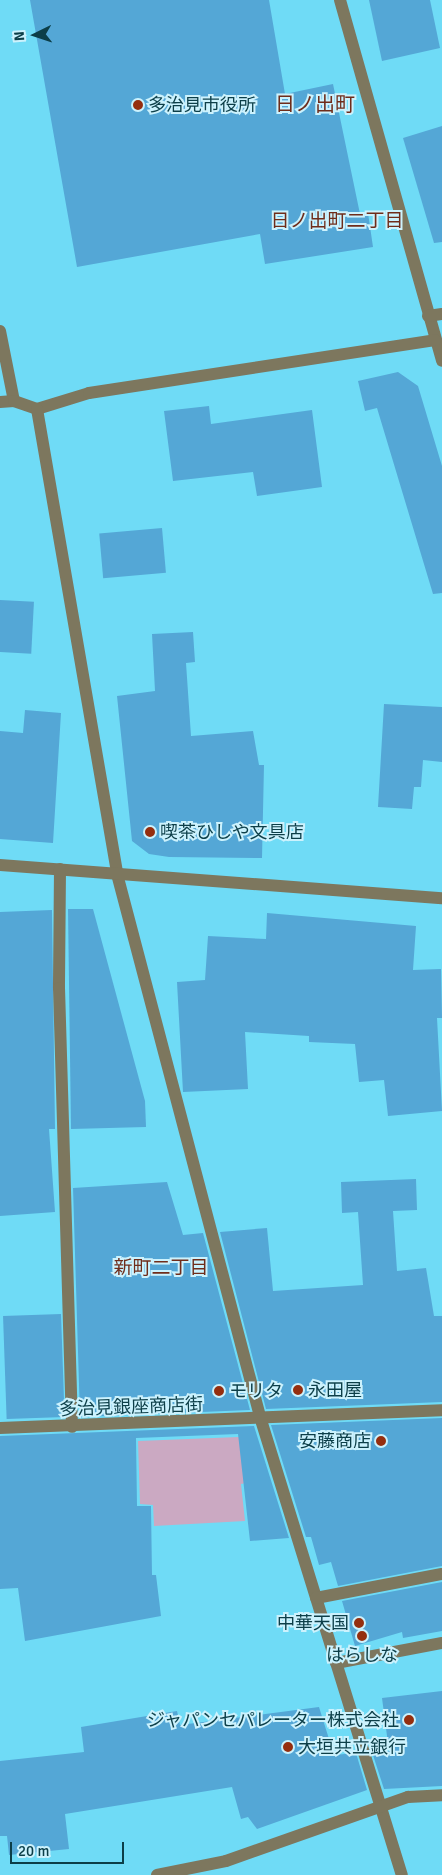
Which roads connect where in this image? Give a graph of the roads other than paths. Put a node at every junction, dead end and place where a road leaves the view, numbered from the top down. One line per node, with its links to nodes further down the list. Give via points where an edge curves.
1 (340, 0): 3 (street)
2 (442, 314): 3 (street)
3 (428, 316): 5 (street)
4 (0, 331): 7 (street)
5 (436, 340): 6 (street); 9 (street, via 89,393)
6 (442, 361)
7 (14, 401): 8 (street); 9 (street)
8 (0, 402)
9 (36, 409): 12 (street)
10 (0, 865): 11 (street)
11 (60, 869): 12 (street); 16 (street, via 59,988)
12 (116, 874): 13 (street); 15 (street)
13 (442, 898)
14 (442, 1410): 15 (street, 多治見銀座商店街)
15 (261, 1420): 16 (street, 多治見銀座商店街); 19 (street)
16 (72, 1426): 17 (street, 多治見銀座商店街)
17 (0, 1428)
18 (442, 1574): 19 (street)
19 (316, 1598): 21 (street)
20 (442, 1643): 21 (street)
21 (336, 1663): 23 (street)
22 (442, 1795): 23 (street, via 408,1797)
23 (380, 1805): 24 (street, via 226,1861); 25 (street)
24 (157, 1875)
25 (402, 1875)

